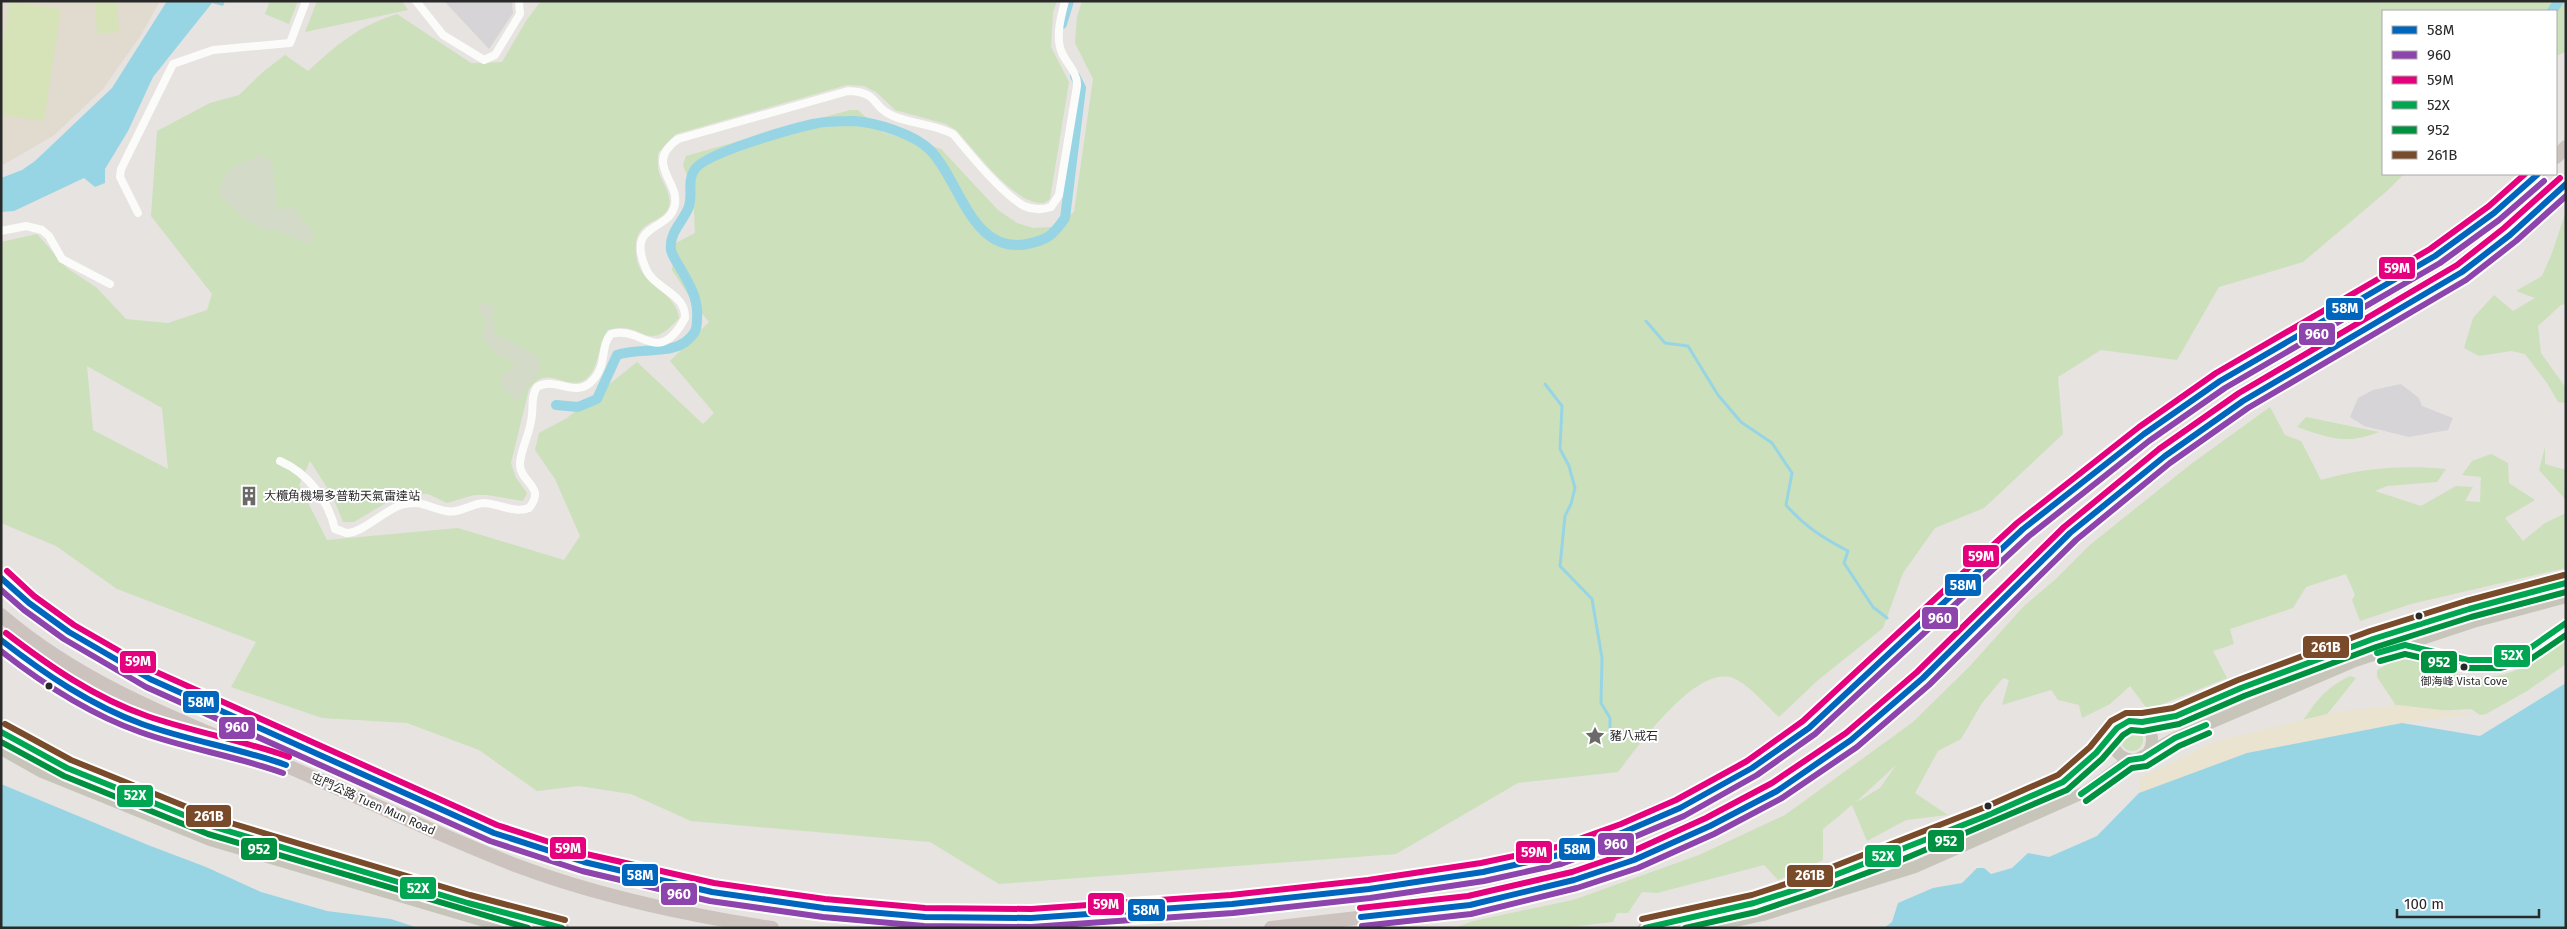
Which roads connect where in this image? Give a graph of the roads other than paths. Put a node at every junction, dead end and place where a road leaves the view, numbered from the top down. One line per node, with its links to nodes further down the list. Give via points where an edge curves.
1 (306, 1): 7 (street, via 290,43 212,50 173,64 121,169 120,177)
2 (416, 1): 3 (street, via 443,35 484,60 494,55 520,14)
3 (519, 1)
4 (1066, 1): 10 (street, via 1060,46 1077,81 1059,195 1051,207 1036,209 1025,206 1010,196 953,134 892,116 872,96 862,92 848,91 678,139 667,150 663,161 675,198 674,207 667,219 647,231 642,249 648,273 680,302 685,318 672,335 658,343 649,343 628,333 611,334 605,344 602,366 590,383 582,388 549,383 537,387 520,464 535,491 536,496 529,508 519,510 475,504 450,512 426,503 414,503 393,508 358,530 346,533 336,529 326,501 308,480)
5 (2537, 175): 11 (highway, 屯門公路 Tuen Mun Road, via 2494,213 2435,256 2220,381 2144,434 2023,530 1809,728 1752,768 1680,808 1624,832 1559,855 1483,872 1232,904 1031,918 925,917 824,908 712,892 584,862 494,833 150,679 69,632)
6 (2566, 184): 26 (highway, via 2462,272 2243,401 2164,456 2070,533 1923,678 1851,740 1777,792 1642,857 1574,880 1470,905)
7 (138, 213)
8 (1, 231): 9 (street, via 26,226 42,230 62,259)
9 (110, 284)
10 (280, 461)
11 (1, 578)
12 (2566, 583): 15 (main road, via 2365,641 2176,716)
13 (2566, 597): 19 (main road, via 2473,622 2355,661 2184,734)
14 (1, 615): 25 (highway, 屯門公路 Tuen Mun Road, via 71,666 125,696 439,834 568,883 706,918)
15 (2142, 722): 17 (main road, via 2122,723); 19 (main road, via 2152,736)
16 (1, 732): 24 (main road, via 67,768 211,826)
17 (2113, 734): 20 (main road, via 2113,747 2122,758); 21 (main road, via 2080,769 2063,782)
18 (1, 749): 23 (main road, via 56,778 216,842)
19 (2148, 753): 20 (main road)
20 (2129, 760): 28 (main road, via 2085,792 1915,867 1763,915)
21 (2037, 794)
22 (1770, 898): 27 (main road)
23 (508, 928)
24 (563, 928)
25 (772, 928)
26 (1271, 928)
27 (1644, 928)
28 (1703, 928)

